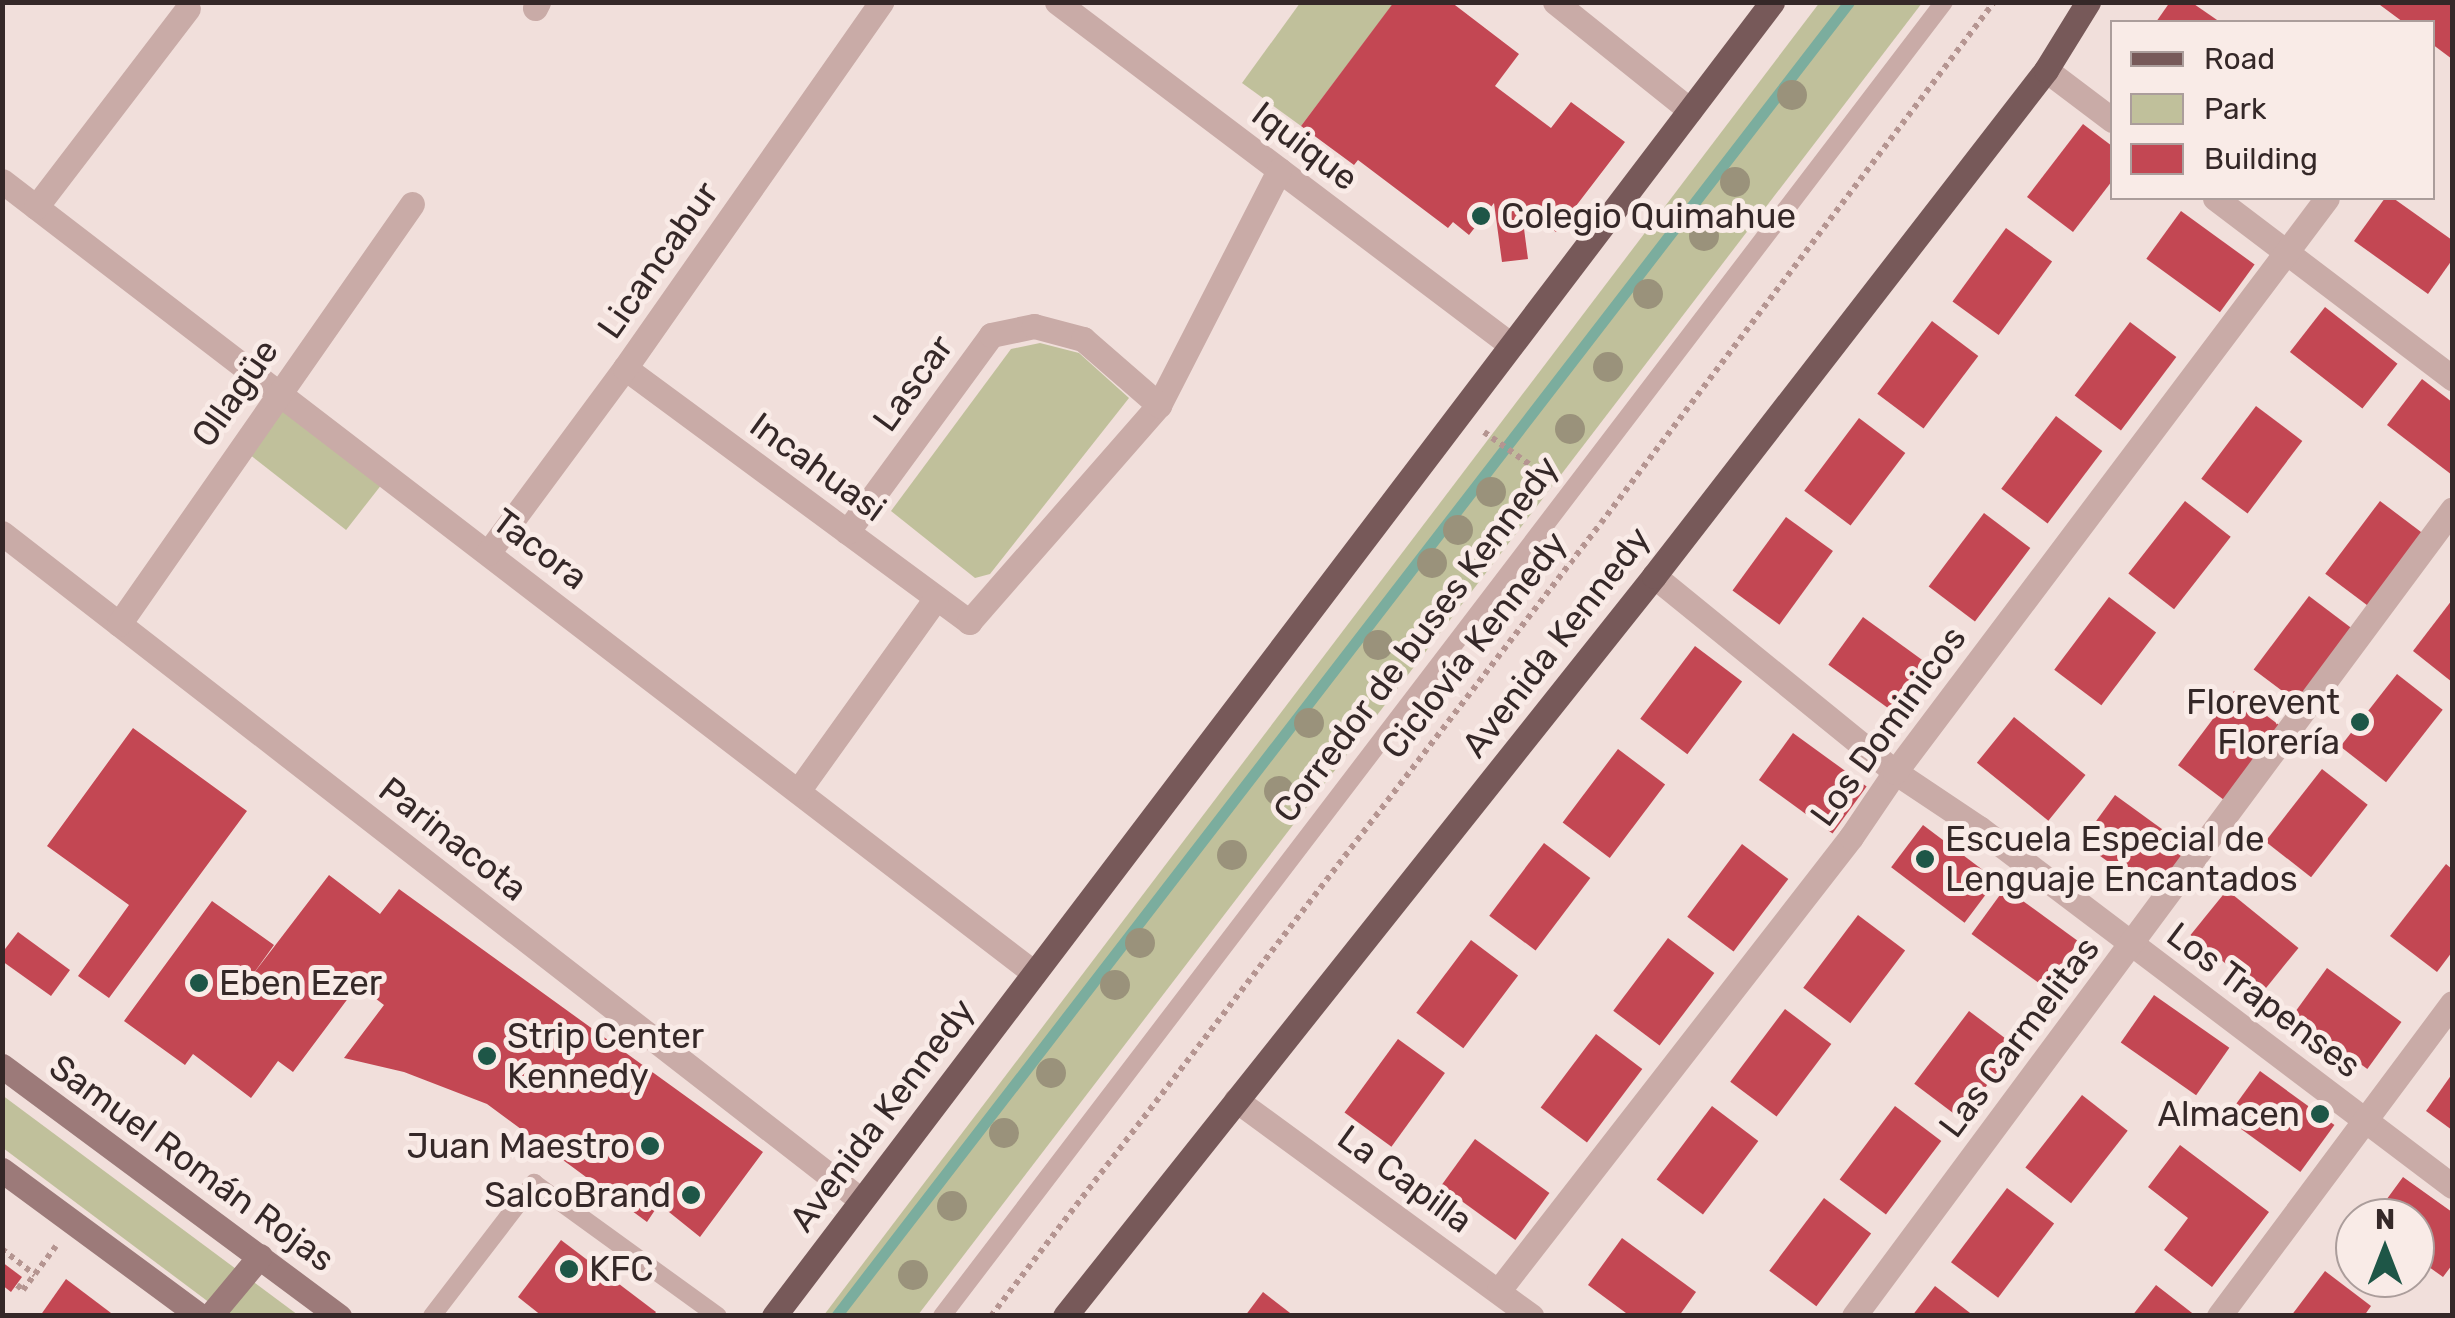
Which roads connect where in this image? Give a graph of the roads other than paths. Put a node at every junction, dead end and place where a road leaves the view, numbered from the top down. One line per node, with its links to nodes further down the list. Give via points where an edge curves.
1 (880, 2): 20 (street, Licancabur)
2 (1058, 2): 8 (street, Iquique)
3 (1555, 2): 10 (street)
4 (1772, 2): 10 (main road, Avenida Kennedy)
5 (1944, 2): 50 (lane, Corredor de buses Kennedy)
6 (2088, 2): 9 (main road, Avenida Kennedy)
7 (188, 8): 17 (street)
8 (1089, 12): 12 (street, Iquique)
9 (2046, 70): 11 (street); 28 (main road, Avenida Kennedy)
10 (1690, 110): 19 (main road, Avenida Kennedy)
11 (2110, 118)
12 (1280, 170): 19 (street, Iquique); 23 (street)
13 (2, 181): 17 (street, Tacora)
14 (2218, 200): 18 (street)
15 (2326, 200): 18 (street, Los Dominicos)
16 (412, 204): 22 (street, Ollagüe)
17 (36, 206): 22 (street, Tacora)
18 (2287, 252): 21 (street); 31 (street, Los Dominicos)
19 (1511, 346): 34 (main road, Avenida Kennedy)
20 (625, 368): 25 (street, Incahuasi); 27 (street, Licancabur)
21 (2452, 378)
22 (277, 392): 27 (street, Tacora); 30 (street, Ollagüe)
23 (1159, 405): 25 (street, Lascar, via 1083,339 1034,326 991,335); 29 (street, Incahuasi, via 968,622)
24 (2452, 510): 33 (street, Las Carmelitas)
25 (846, 532): 29 (street, Incahuasi)
26 (2, 534): 30 (street, Parinacota)
27 (488, 553): 32 (street, Tacora)
28 (1654, 576): 31 (street, Los Trapenses); 37 (main road, Avenida Kennedy)
29 (936, 598): 32 (street)
30 (119, 624): 41 (street, Parinacota)
31 (1895, 772): 33 (street, Los Trapenses); 43 (street, Los Dominicos)
32 (798, 791): 34 (street, Tacora)
33 (2132, 943): 38 (street, Los Trapenses); 53 (street, Las Carmelitas)
34 (1034, 972): 41 (main road, Avenida Kennedy)
35 (2452, 1002): 38 (street)
36 (2, 1066): 42 (street, Samuel Román Rojas)
37 (1236, 1100): 43 (street, La Capilla); 51 (main road, Avenida Kennedy)
38 (2364, 1120): 40 (street, Los Trapenses); 54 (street)
39 (2, 1170): 44 (street)
40 (2452, 1186)
41 (861, 1200): 49 (main road, Avenida Kennedy)
42 (260, 1256): 45 (street); 46 (street, Samuel Román Rojas)
43 (1500, 1290): 52 (street, La Capilla)
44 (200, 1316)
45 (210, 1316)
46 (339, 1316)
47 (432, 1316): 48 (lane, via 534,1182)
48 (718, 1316)
49 (774, 1316)
50 (942, 1316)
51 (1065, 1316)
52 (1531, 1316)
53 (1854, 1316)
54 (2220, 1316)

